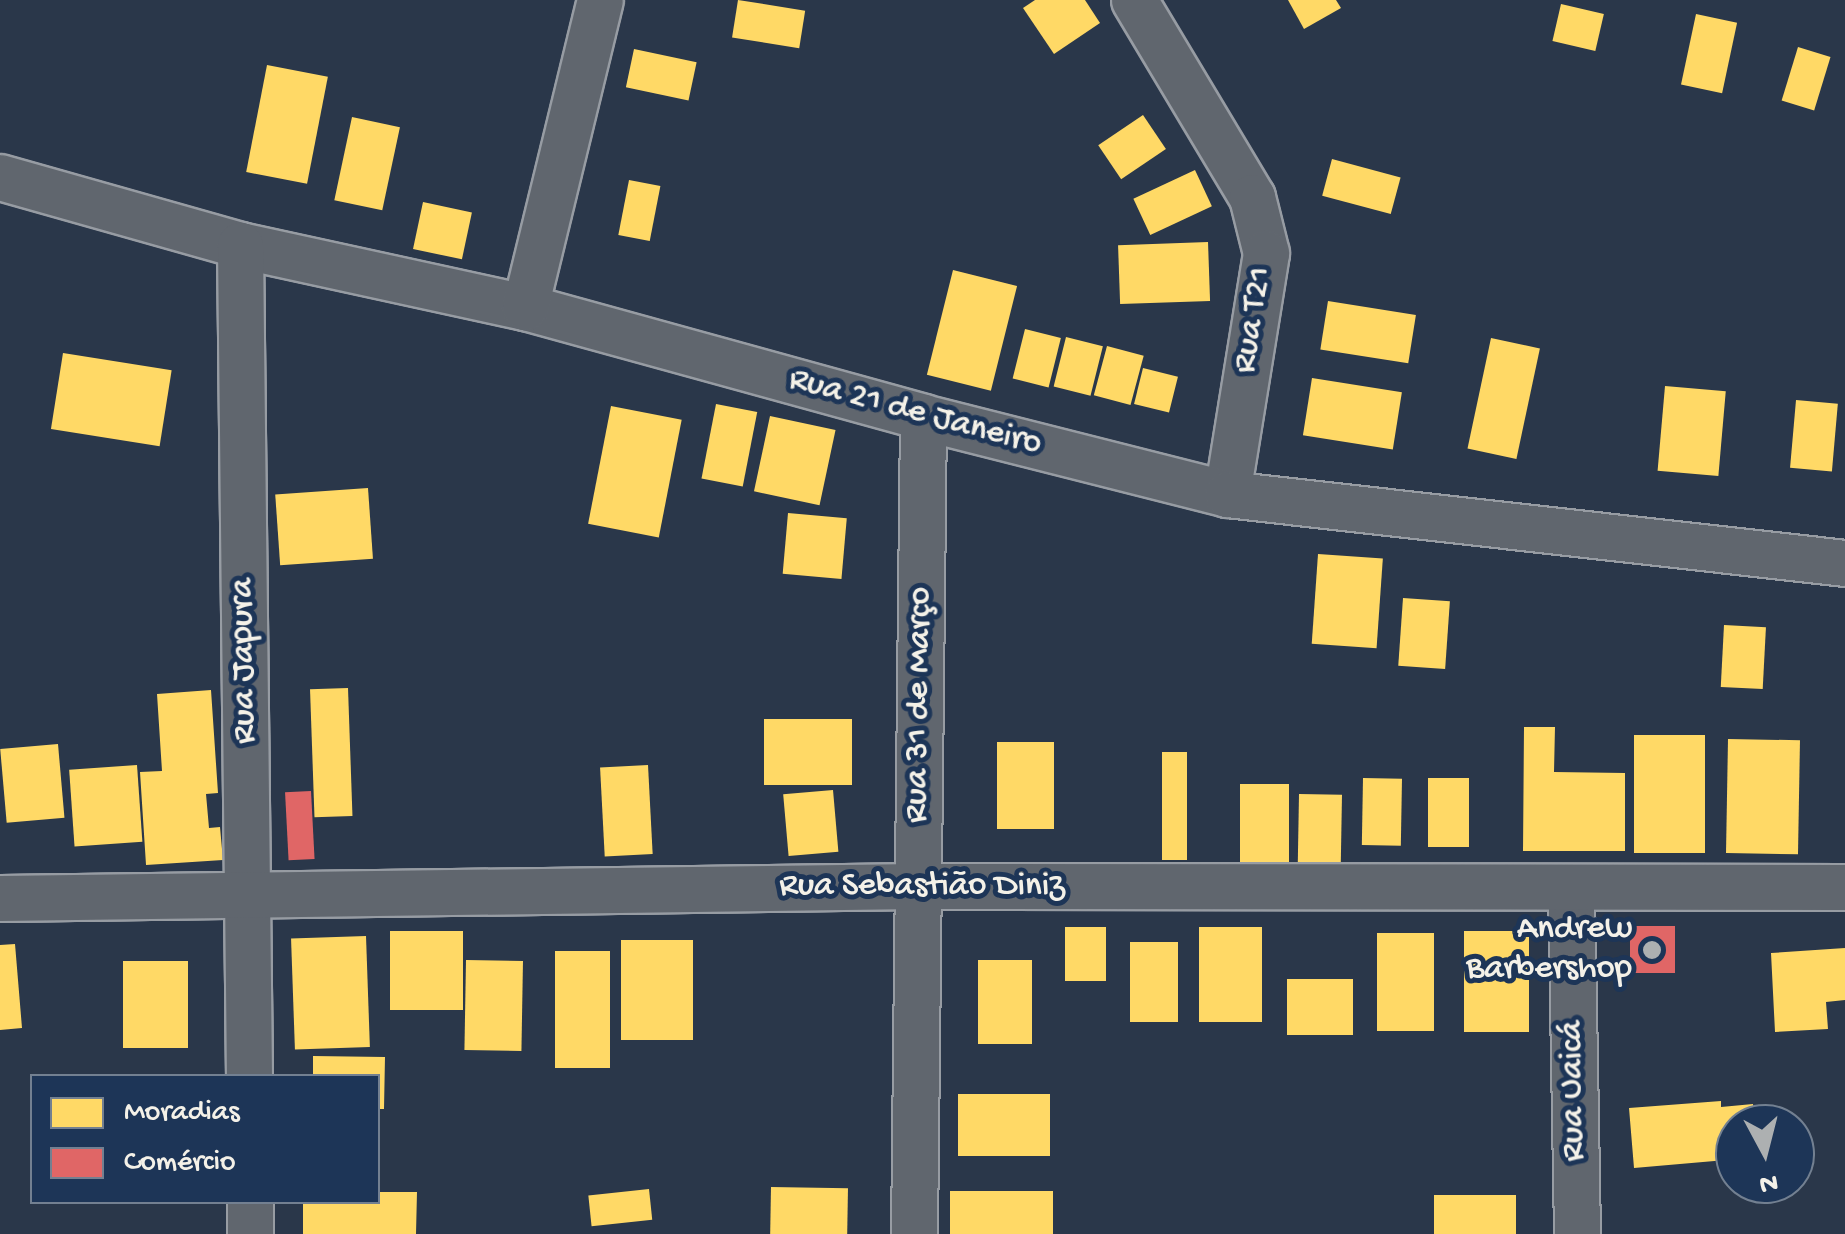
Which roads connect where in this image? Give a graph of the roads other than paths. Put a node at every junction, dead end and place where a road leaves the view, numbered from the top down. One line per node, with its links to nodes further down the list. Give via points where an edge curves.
1 (600, 0): 5 (street)
2 (1134, 0): 7 (street, Rua T21, via 1252,197 1266,253)
3 (0, 177): 4 (street, Rua 21 de Janeiro)
4 (240, 245): 5 (street, Rua 21 de Janeiro); 12 (street, Rua Japura)
5 (525, 307): 6 (street, Rua 21 de Janeiro)
6 (924, 416): 7 (street, Rua 21 de Janeiro); 9 (street, Rua 31 de Março)
7 (1227, 494): 8 (street, Rua 21 de Janeiro)
8 (1845, 563)
9 (918, 886): 11 (street, Rua Sebastião Diniz); 12 (street, Rua Sebastião Diniz); 17 (street, Rua 31 de Março)
10 (1845, 886): 11 (street, Rua Sebastião Diniz)
11 (1571, 889): 18 (street, Rua Uaicá)
12 (248, 892): 13 (street, Rua Sebastião Diniz); 14 (street, Rua Japura)
13 (0, 898)
14 (249, 1074)
15 (250, 1204): 16 (street)
16 (250, 1234)
17 (914, 1234)
18 (1577, 1234)

